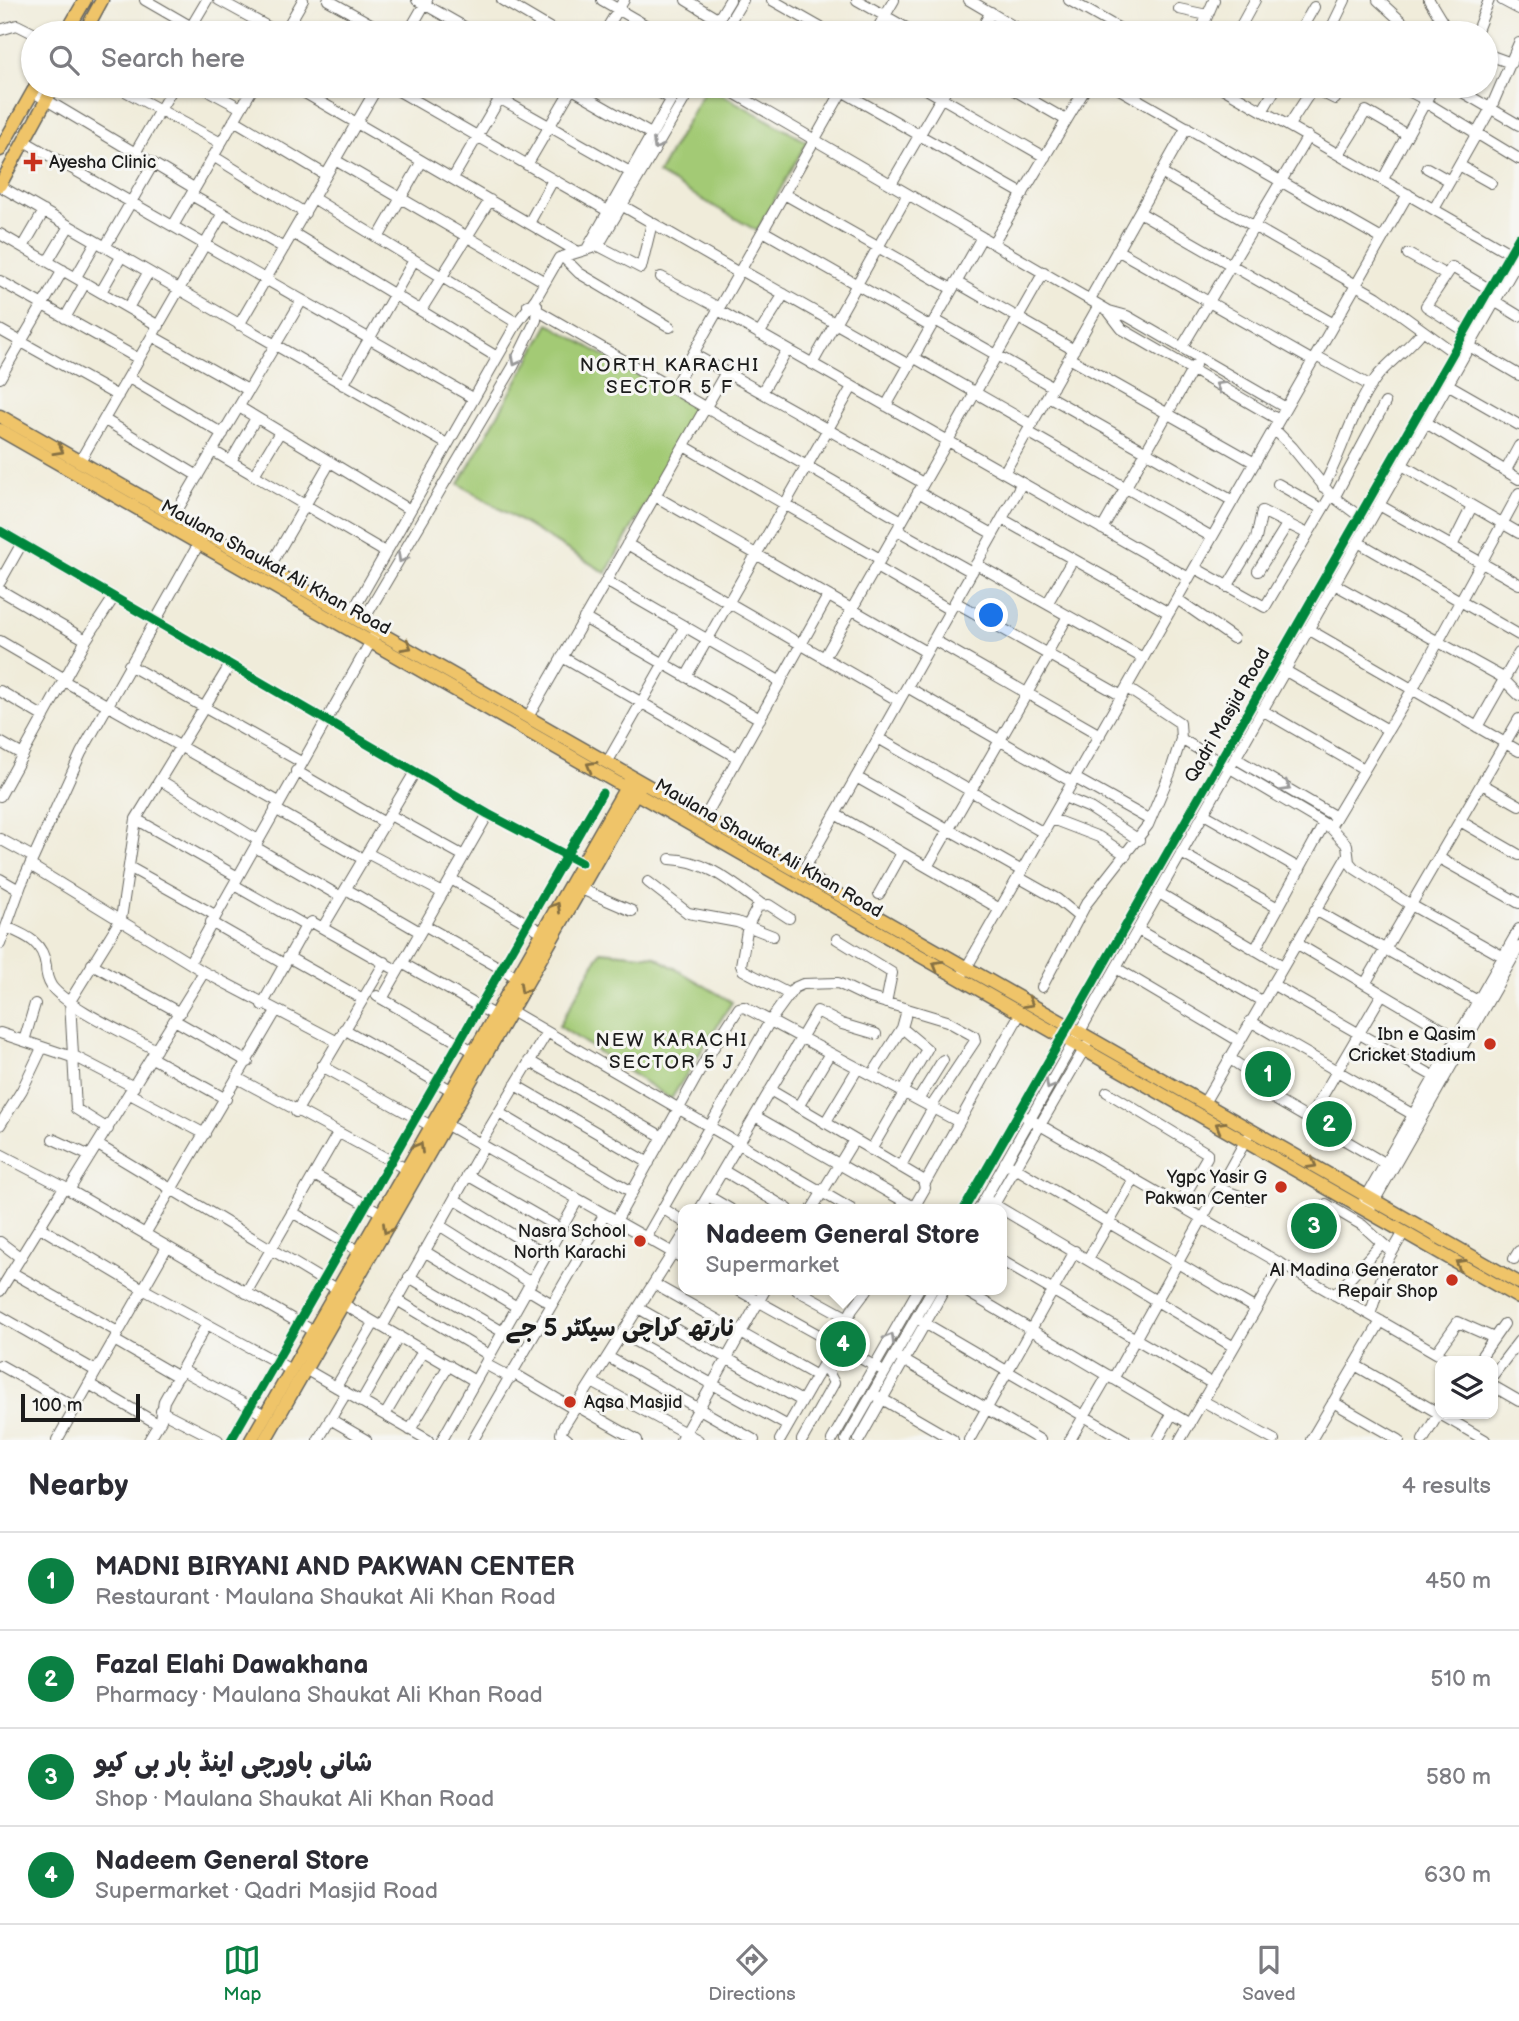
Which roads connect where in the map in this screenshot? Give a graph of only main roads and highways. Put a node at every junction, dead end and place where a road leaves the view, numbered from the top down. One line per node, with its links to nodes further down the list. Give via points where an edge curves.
1 (85, 0): 3 (main road)
2 (102, 0): 4 (main road)
3 (73, 21)
4 (91, 21)
5 (29, 98): 7 (main road)
6 (48, 98): 8 (main road)
7 (0, 150)
8 (0, 186)
9 (0, 416): 11 (main road, Maulana Shaukat Ali Khan Road, one-way to 11, via 351,614)
10 (0, 430): 11 (main road, Maulana Shaukat Ali Khan Road, via 199,544)
11 (374, 634): 12 (main road, Maulana Shaukat Ali Khan Road, one-way to 11); 12 (main road, Maulana Shaukat Ali Khan Road, one-way to 12, via 608,761)
12 (634, 784): 13 (main road, Maulana Shaukat Ali Khan Road, one-way to 12); 13 (main road, Maulana Shaukat Ali Khan Road, via 705,817); 19 (main road, one-way to 12, via 582,863); 20 (main road, one-way to 20, via 581,889)
13 (963, 973): 14 (main road, Maulana Shaukat Ali Khan Road, one-way to 14); 14 (main road, Maulana Shaukat Ali Khan Road, via 1021,1012)
14 (1077, 1038): 15 (main road, Maulana Shaukat Ali Khan Road, one-way to 14); 15 (main road, Maulana Shaukat Ali Khan Road, via 1204,1103)
15 (1249, 1136): 16 (main road, Maulana Shaukat Ali Khan Road)
16 (1368, 1203): 17 (main road, Maulana Shaukat Ali Khan Road); 18 (main road, Maulana Shaukat Ali Khan Road, one-way to 16, via 1404,1232)
17 (1519, 1283)
18 (1519, 1298)
19 (251, 1440)
20 (264, 1440)

